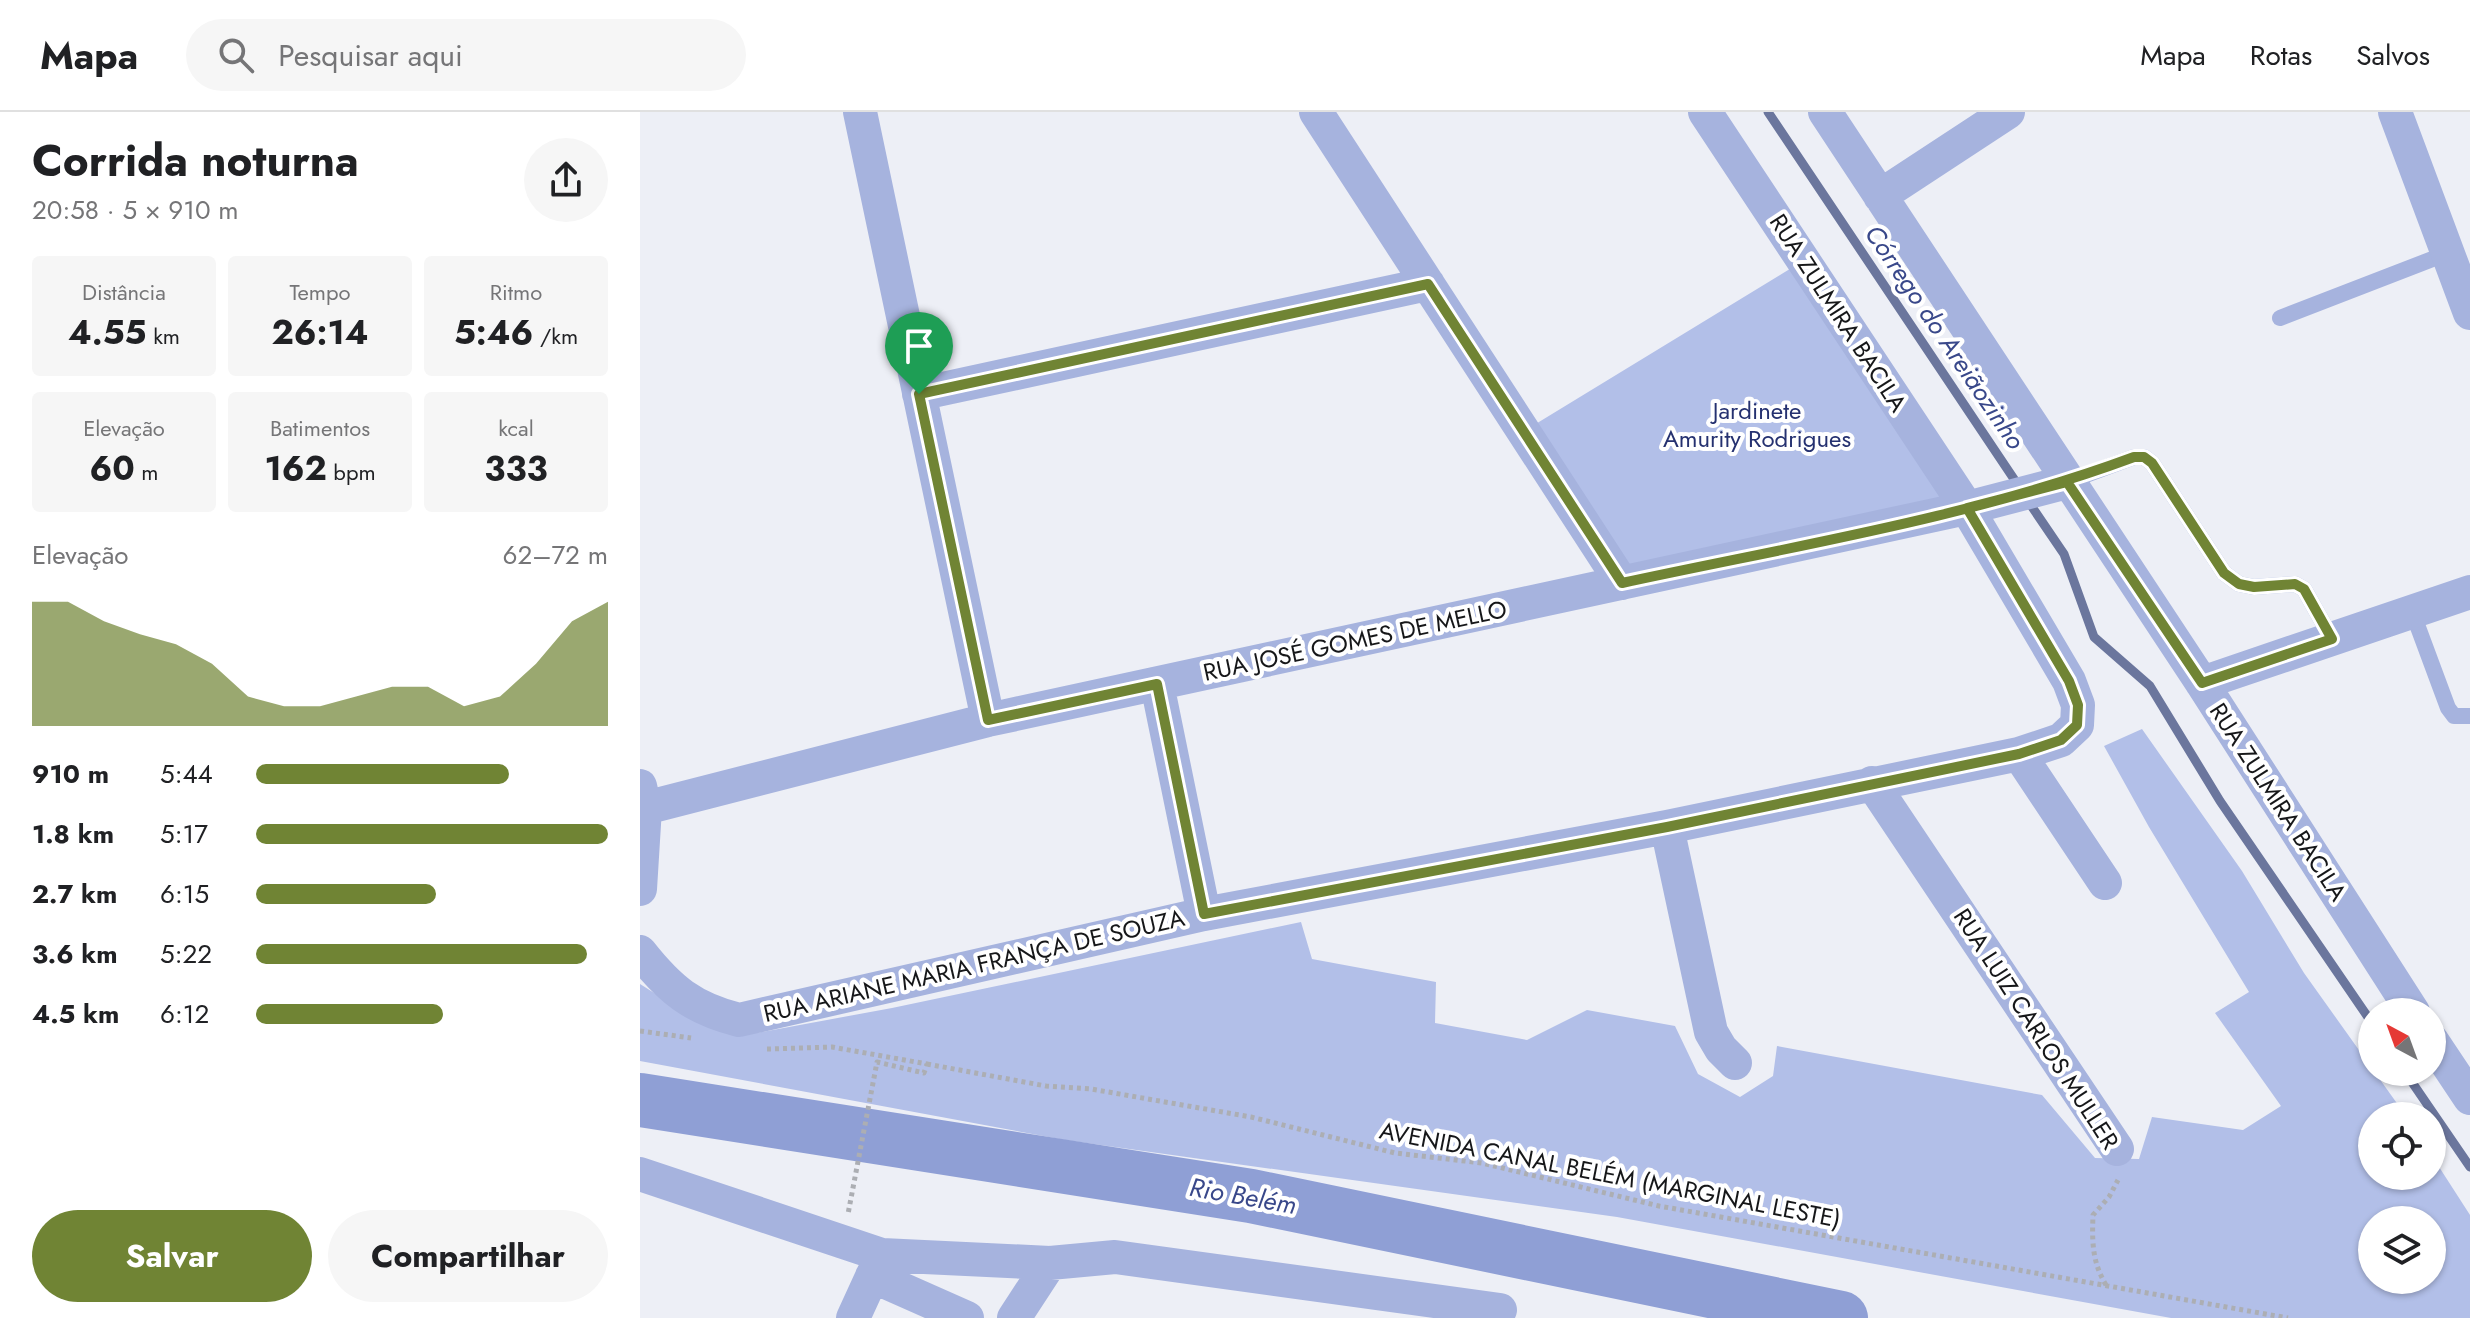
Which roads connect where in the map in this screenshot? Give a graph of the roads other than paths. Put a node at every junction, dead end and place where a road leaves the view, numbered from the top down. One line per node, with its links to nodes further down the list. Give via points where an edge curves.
1 (860, 112): 12 (street)
2 (1316, 112): 9 (street)
3 (1705, 112): 14 (street, RUA ZULMIRA BACILA)
4 (1825, 112): 7 (street, RUA ZULMIRA BACILA)
5 (2008, 112): 7 (street)
6 (2395, 112): 8 (street)
7 (1880, 196): 13 (street, RUA ZULMIRA BACILA)
8 (2448, 253): 10 (street); 11 (lane)
9 (1428, 284): 12 (street); 15 (street)
10 (2470, 313)
11 (2280, 318)
12 (919, 394): 22 (street)
13 (2067, 482): 14 (street, RUA JOSÉ GOMES DE MELLO); 18 (lane, via 2144,457 2224,573 2239,584 2295,584 2304,589); 19 (street, RUA ZULMIRA BACILA)
14 (1967, 508): 15 (street, RUA JOSÉ GOMES DE MELLO); 23 (street, RUA ZULMIRA BACILA, via 2069,681 2078,705)
15 (1622, 583): 20 (street, RUA JOSÉ GOMES DE MELLO)
16 (2470, 592): 17 (street)
17 (2412, 611): 18 (street); 21 (lane, via 2448,708 2454,716)
18 (2332, 639): 19 (street)
19 (2202, 683): 32 (street, RUA ZULMIRA BACILA)
20 (1157, 684): 22 (street, RUA JOSÉ GOMES DE MELLO); 30 (street)
21 (2470, 716)
22 (988, 720): 26 (street, RUA JOSÉ GOMES DE MELLO)
23 (2077, 725): 24 (street, RUA ARIANE MARIA FRANÇA DE SOUZA, via 2061,740)
24 (2019, 754): 25 (street, RUA ARIANE MARIA FRANÇA DE SOUZA); 28 (street)
25 (1872, 783): 27 (street, RUA ARIANE MARIA FRANÇA DE SOUZA); 36 (street, RUA LUIZ CARLOS MULLER)
26 (642, 797): 29 (street)
27 (1667, 827): 30 (street, RUA ARIANE MARIA FRANÇA DE SOUZA); 34 (street, via 1711,1032)
28 (2105, 883)
29 (640, 889)
30 (1204, 914): 31 (street, RUA ARIANE MARIA FRANÇA DE SOUZA, via 739,1020 708,1012 680,996)
31 (640, 952)
32 (2404, 998)
33 (2450, 1056): 35 (street)
34 (1735, 1063)
35 (2470, 1098)
36 (2117, 1149)
37 (640, 1174): 39 (street)
38 (1050, 1263): 39 (street); 40 (street, via 1115,1257); 43 (street)
39 (877, 1266): 41 (street); 42 (street)
40 (1500, 1310)
41 (853, 1318)
42 (967, 1318)
43 (1014, 1318)

